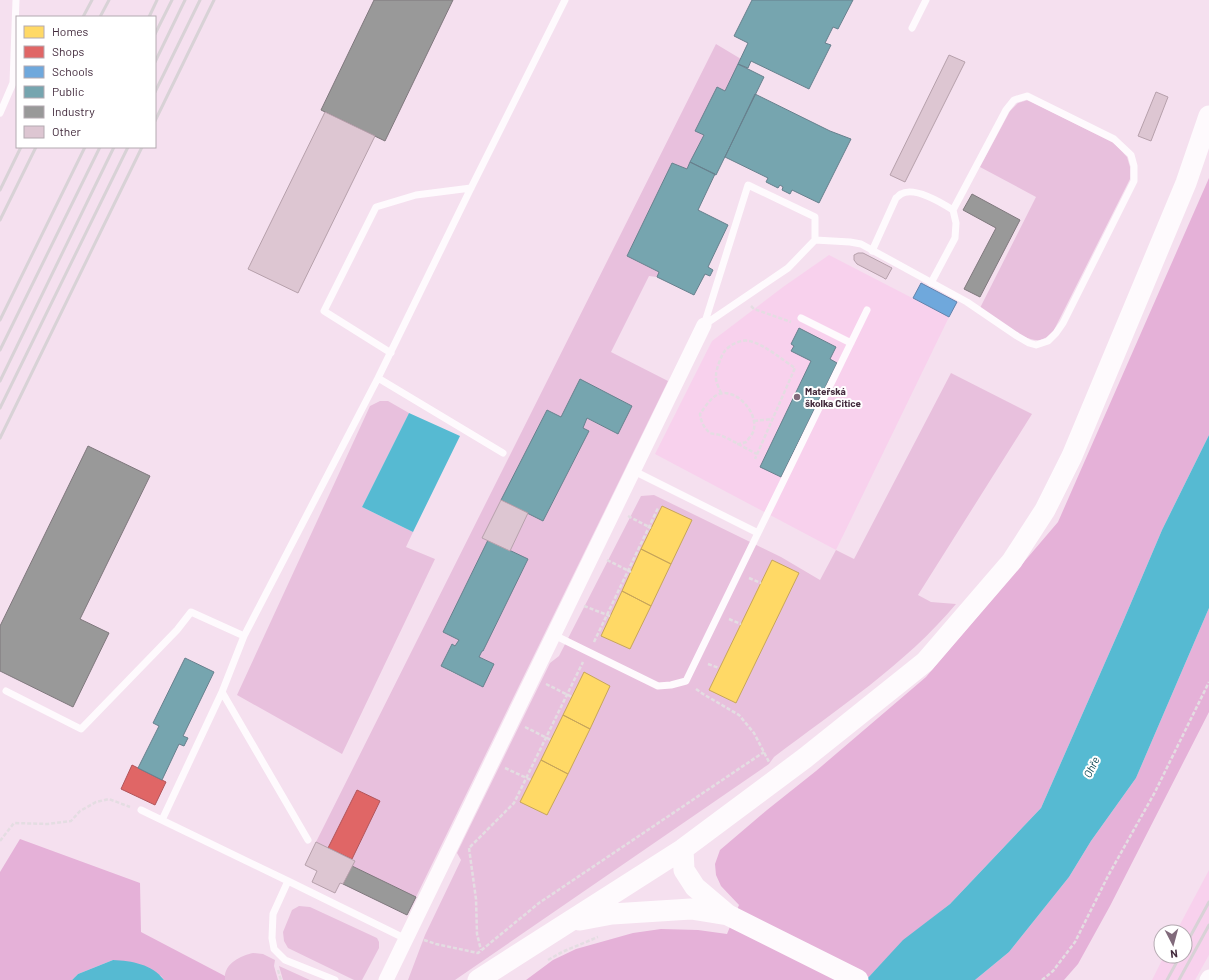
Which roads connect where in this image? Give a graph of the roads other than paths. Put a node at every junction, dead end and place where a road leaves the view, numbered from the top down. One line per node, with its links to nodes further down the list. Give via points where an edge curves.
1 (16, 0): 5 (lane, via 13,84)
2 (566, 0): 7 (lane)
3 (926, 0): 4 (lane)
4 (912, 28)
5 (0, 113)
6 (1209, 116): 28 (street, via 1186,183 1072,456 1044,510 1012,561 925,662 783,775)
7 (471, 188): 16 (lane); 16 (lane, via 416,194 376,207 324,311)
8 (953, 210): 10 (lane, via 914,192 902,193 896,198); 11 (lane, via 956,223 955,238); 11 (lane, via 1006,110 1014,100 1027,96 1114,139 1131,155 1134,181 1063,323 1048,341 1029,343 967,302)
9 (815, 240): 10 (lane, via 850,242); 14 (lane, via 788,268); 14 (lane, via 815,217 748,185)
10 (872, 250): 11 (lane)
11 (931, 283)
12 (867, 310): 15 (lane)
13 (803, 319): 15 (lane)
14 (704, 325): 19 (street)
15 (851, 343): 20 (lane)
16 (391, 352): 17 (lane)
17 (378, 378): 18 (lane); 22 (lane)
18 (503, 453)
19 (634, 471): 20 (lane); 21 (street)
20 (758, 533): 21 (lane, via 686,681 658,686)
21 (554, 635): 32 (street)
22 (244, 636): 23 (lane, via 191,612 177,630 81,728); 24 (lane)
23 (6, 691)
24 (222, 692): 26 (lane); 27 (lane)
25 (141, 810): 26 (lane)
26 (162, 820): 29 (lane)
27 (308, 840)
28 (683, 849): 30 (street, via 684,870 695,887); 31 (street)
29 (288, 881): 32 (lane); 34 (lane, via 273,914 274,950 285,960)
30 (731, 917): 31 (street, via 691,909 612,914); 37 (street)
31 (570, 922): 36 (street)
32 (406, 940): 35 (street)
33 (1209, 977): 38 (street)
34 (334, 980)
35 (386, 980)
36 (478, 980)
37 (858, 980)
38 (1207, 980)

